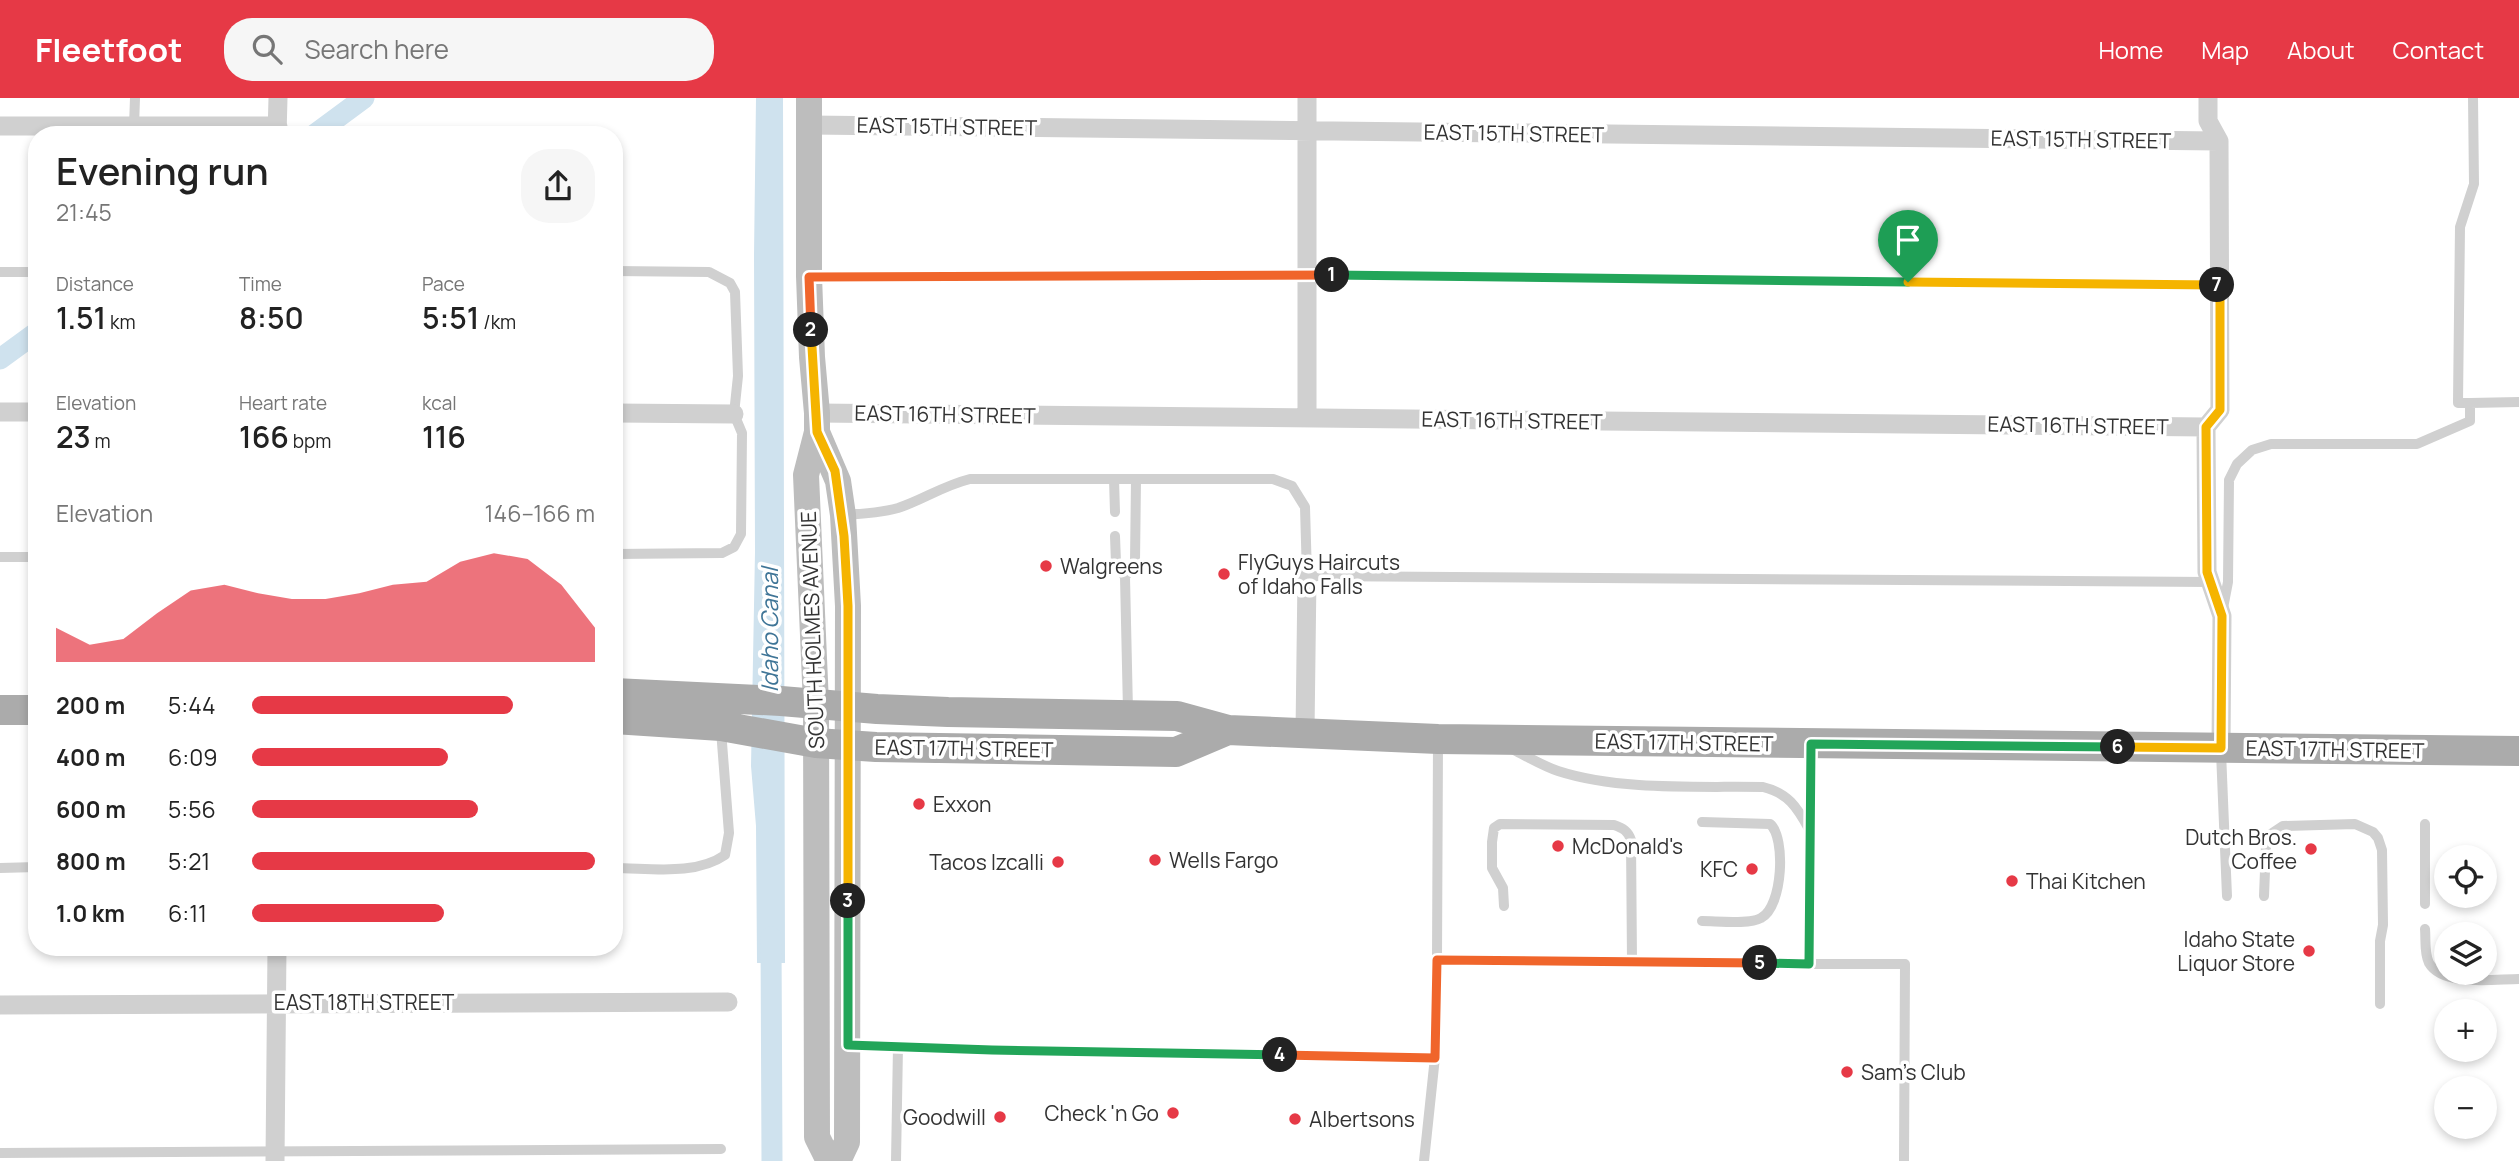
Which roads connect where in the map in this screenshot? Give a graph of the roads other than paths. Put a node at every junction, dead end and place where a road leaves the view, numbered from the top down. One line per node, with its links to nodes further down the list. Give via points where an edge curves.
1 (135, 98): 9 (lane)
2 (278, 98): 10 (street)
3 (809, 98): 7 (main road, SOUTH HOLMES AVENUE)
4 (1307, 98): 11 (street)
5 (2208, 98): 12 (street, via 2208,121)
6 (2473, 98): 20 (lane, via 2474,184 2460,227 2458,389 2458,403)
7 (809, 125): 11 (street, EAST 15TH STREET); 17 (main road, SOUTH HOLMES AVENUE)
8 (0, 126): 9 (street)
9 (134, 126)
10 (277, 126)
11 (1307, 130): 12 (street, EAST 15TH STREET); 16 (street)
12 (2219, 141): 18 (street)
13 (623, 271): 24 (lane, via 709,272 730,283 735,292 738,376)
14 (0, 272): 15 (lane)
15 (28, 272)
16 (1306, 274): 17 (lane); 18 (lane); 25 (street)
17 (809, 277): 26 (main road, SOUTH HOLMES AVENUE)
18 (2220, 285): 27 (street, via 2220,410)
19 (2519, 402): 20 (lane)
20 (2470, 403): 39 (lane, via 2470,421 2417,444 2272,444 2252,450 2228,480 2228,583)
21 (0, 412): 22 (street)
22 (28, 412)
23 (623, 413): 24 (street)
24 (734, 414): 33 (lane, via 742,433 741,534 734,547 722,553)
25 (1307, 418): 26 (street, EAST 16TH STREET); 27 (street, EAST 16TH STREET)
26 (817, 423): 31 (main road, SOUTH HOLMES AVENUE, via 835,471); 41 (main road, SOUTH HOLMES AVENUE, via 806,475)
27 (2206, 427): 38 (street)
28 (1114, 479): 29 (lane); 30 (lane); 31 (lane, via 970,480 901,507)
29 (1136, 479): 36 (lane, via 1273,479 1292,485 1305,507); 37 (lane, via 1135,562)
30 (1115, 512)
31 (843, 515): 42 (main road, SOUTH HOLMES AVENUE)
32 (1115, 536): 37 (lane, via 1116,563)
33 (623, 555)
34 (0, 557): 35 (lane)
35 (28, 557)
36 (1307, 576): 38 (lane); 49 (street)
37 (1125, 577): 45 (lane)
38 (2210, 583): 39 (street)
39 (2222, 616): 55 (street)
40 (623, 693): 41 (main road, EAST 17TH STREET)
41 (816, 704): 42 (main road, EAST 17TH STREET); 52 (main road, SOUTH HOLMES AVENUE)
42 (849, 707): 45 (main road, EAST 17TH STREET); 54 (main road, SOUTH HOLMES AVENUE)
43 (0, 710): 44 (main road)
44 (28, 710)
45 (1128, 715): 48 (main road, EAST 17TH STREET, via 1177,716)
46 (623, 720): 47 (main road, EAST 17TH STREET)
47 (731, 727): 52 (main road, EAST 17TH STREET); 62 (lane, via 726,855 692,868)
48 (1227, 730): 49 (main road, EAST 17TH STREET); 54 (main road, EAST 17TH STREET, via 1176,752)
49 (1305, 732): 50 (main road, EAST 17TH STREET)
50 (1438, 739): 51 (main road, EAST 17TH STREET); 70 (lane)
51 (1495, 740): 53 (main road, EAST 17TH STREET); 59 (lane, via 1558,771 1608,781 1778,791 1792,801)
52 (803, 741): 54 (main road, EAST 17TH STREET); 84 (main road, SOUTH HOLMES AVENUE, via 817,1137)
53 (1811, 744): 55 (main road, EAST 17TH STREET); 59 (lane)
54 (849, 746): 78 (main road, SOUTH HOLMES AVENUE)
55 (2221, 748): 56 (main road, EAST 17TH STREET); 63 (lane)
56 (2519, 751)
57 (1702, 822): 67 (lane, via 1763,822 1776,828 1779,888 1768,914 1755,921)
58 (2425, 824): 65 (lane)
59 (1810, 831): 72 (lane)
60 (28, 867): 61 (lane)
61 (0, 868)
62 (623, 868)
63 (2227, 895)
64 (2264, 896): 76 (lane, via 2266,845 2271,834 2283,826 2355,824 2373,832 2382,850)
65 (2426, 904)
66 (1504, 906): 71 (lane, via 1503,888 1492,868 1494,828 1500,824 1622,828 1631,839)
67 (1702, 921)
68 (2426, 929): 73 (lane, via 2430,965 2448,978)
69 (277, 956): 74 (street)
70 (1437, 960): 71 (lane); 80 (lane)
71 (1632, 962): 72 (lane)
72 (1809, 964): 88 (lane, via 1905,964)
73 (2519, 979)
74 (277, 1002): 75 (street, EAST 18TH STREET); 77 (street, EAST 18TH STREET); 83 (street)
75 (728, 1002)
76 (2381, 1004)
77 (0, 1005)
78 (848, 1045): 79 (lane); 85 (main road, SOUTH HOLMES AVENUE, via 847,1142)
79 (898, 1046): 80 (lane); 86 (lane)
80 (1435, 1058): 87 (lane)
81 (721, 1149): 83 (lane)
82 (0, 1153): 83 (lane)
83 (275, 1156)
84 (829, 1161)
85 (838, 1161)
86 (897, 1161)
87 (1424, 1161)
88 (1904, 1161)

